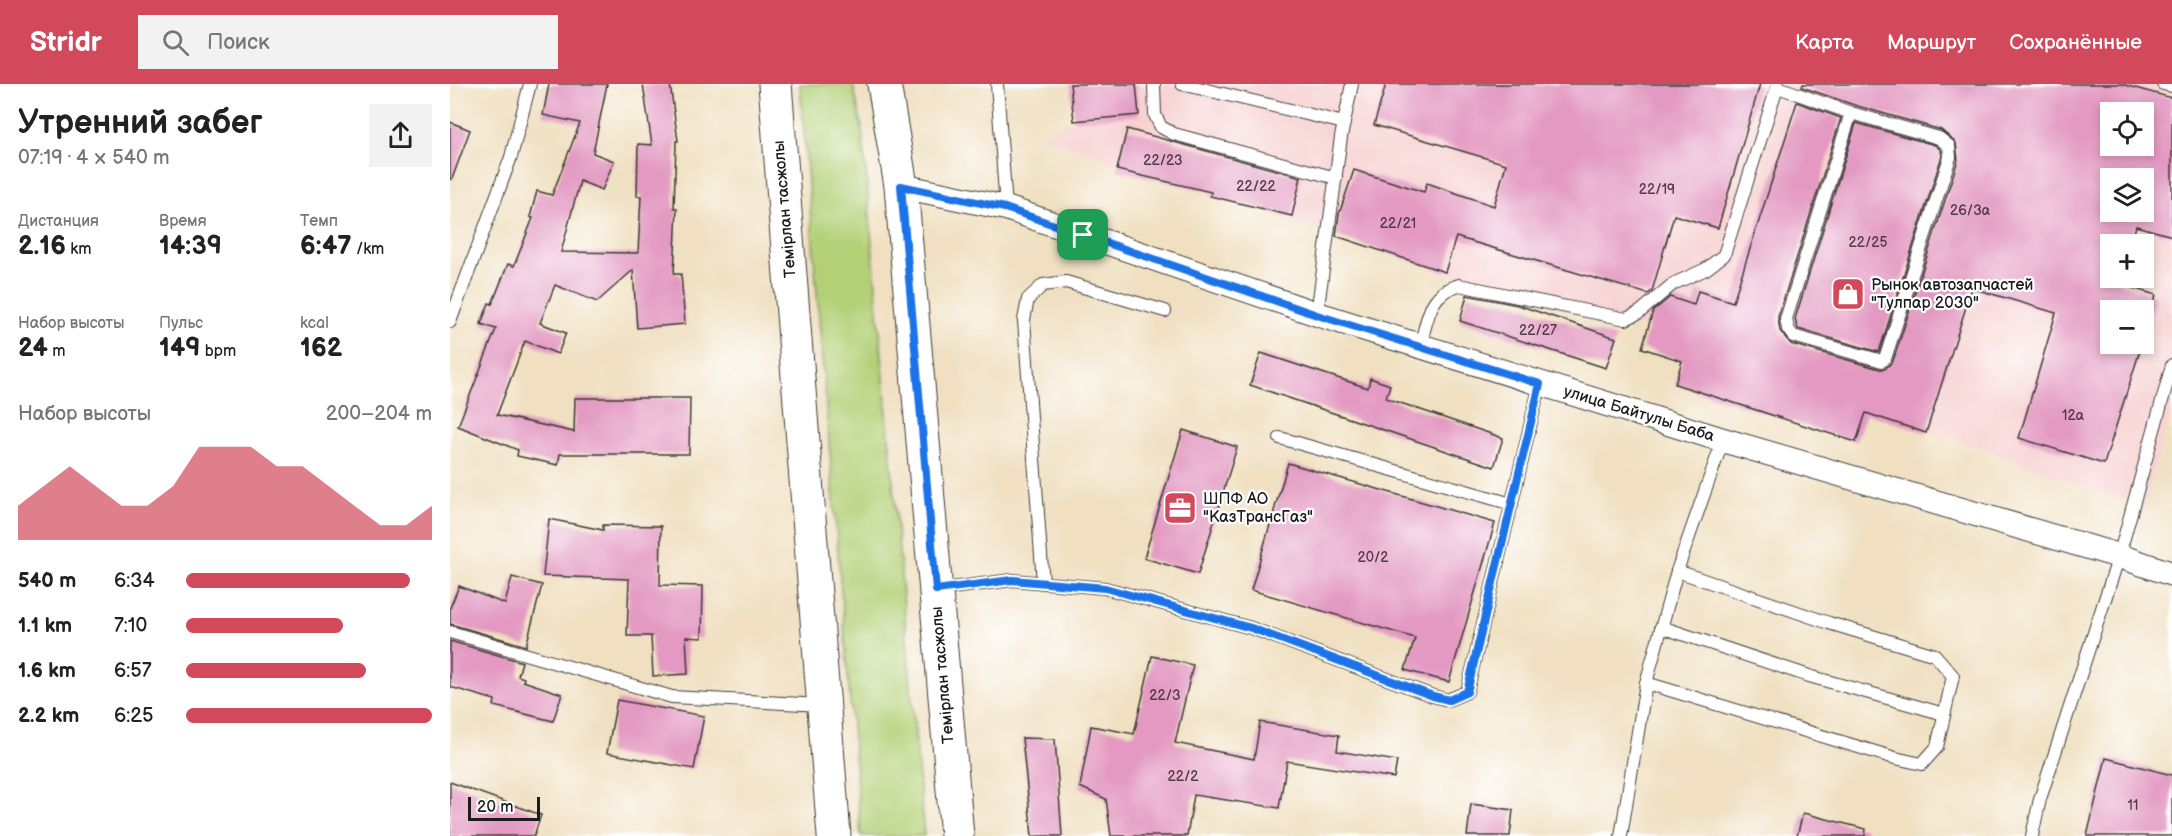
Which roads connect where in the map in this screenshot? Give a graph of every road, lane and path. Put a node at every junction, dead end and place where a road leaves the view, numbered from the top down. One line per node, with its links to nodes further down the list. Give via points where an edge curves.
1 (530, 84): 18 (lane, via 511,158)
2 (775, 84): 33 (main road, Темірлан тасжолы)
3 (884, 84): 14 (main road, Темірлан тасжолы)
4 (997, 84): 15 (lane)
5 (1154, 84): 13 (lane, via 1155,115 1161,127 1174,134)
6 (1182, 84): 12 (lane)
7 (1352, 84): 12 (lane)
8 (2163, 84): 10 (lane)
9 (1778, 85): 11 (lane); 19 (lane, via 1724,255 1673,284 1626,319 1459,285 1447,288 1435,298)
10 (2172, 86)
11 (1851, 113): 11 (lane, via 1939,138 1949,146 1950,157 1882,361 1793,336 1786,319)
12 (1344, 123): 13 (lane)
13 (1336, 178): 17 (lane)
14 (901, 186): 15 (street, улица Байтулы Баба); 29 (main road, Темірлан тасжолы)
15 (1005, 208): 17 (street, улица Байтулы Баба)
16 (1165, 311): 28 (lane, via 1066,282 1043,285 1028,299 1024,320)
17 (1317, 315): 19 (street, улица Байтулы Баба)
18 (450, 322)
19 (1420, 346): 21 (street, улица Байтулы Баба)
20 (2172, 365): 25 (lane)
21 (1540, 384): 23 (street, улица Байтулы Баба); 24 (lane)
22 (1280, 438): 24 (lane)
23 (1723, 440): 25 (street, улица Байтулы Баба); 26 (lane)
24 (1512, 504): 28 (lane, via 1467,692 1449,700 1251,628 1105,588)
25 (2119, 556): 27 (street, улица Байтулы Баба); 38 (lane, via 2040,799)
26 (1677, 571): 30 (lane); 34 (lane, via 1935,655 1953,676)
27 (2172, 574)
28 (1043, 583): 29 (lane, via 1012,580)
29 (936, 590): 36 (main road, Темірлан тасжолы)
30 (1661, 627): 32 (lane); 34 (lane, via 1809,676)
31 (450, 632): 33 (lane, via 672,697)
32 (1646, 683): 34 (lane, via 1922,764 1937,747); 37 (lane)
33 (824, 705): 35 (main road, Темірлан тасжолы)
34 (1944, 714)
35 (834, 836)
36 (957, 836)
37 (1621, 836)
38 (2032, 836)

